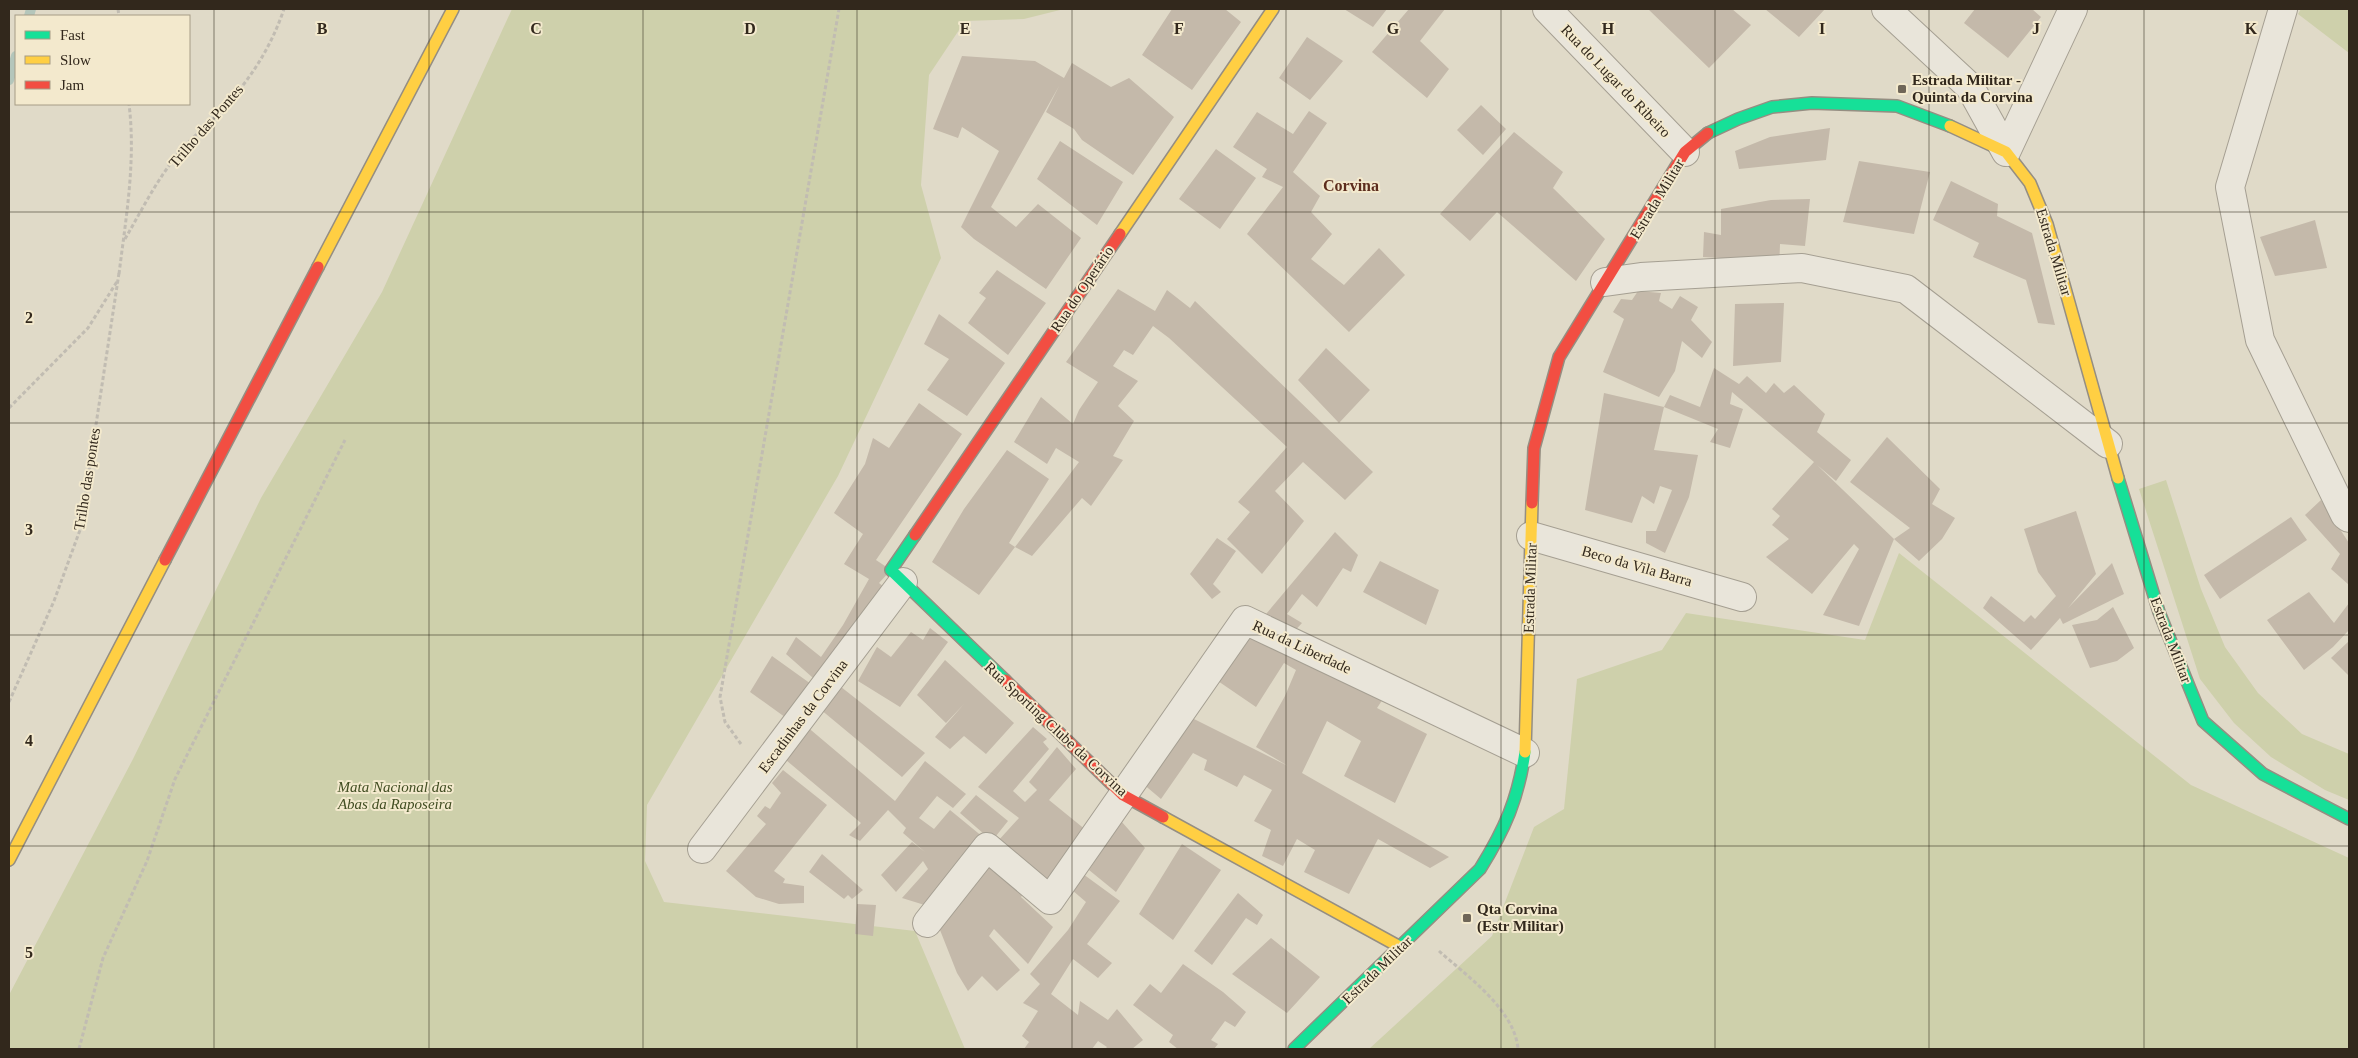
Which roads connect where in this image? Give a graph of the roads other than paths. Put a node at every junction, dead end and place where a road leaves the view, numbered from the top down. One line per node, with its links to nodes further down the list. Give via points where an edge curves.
1 (453, 9): 19 (street)
2 (1273, 9): 13 (street, Rua do Operário)
3 (1547, 9): 7 (street, Rua do Lugar do Ribeiro)
4 (1886, 9): 8 (street, via 1970,87)
5 (2073, 9): 8 (street)
6 (2283, 9): 11 (street, via 2230,187 2260,340)
7 (1685, 152): 8 (street, Estrada Militar, via 1709,133 1738,119 1772,107 1812,103 1897,106 1942,122); 9 (street, Estrada Militar)
8 (2006, 152): 10 (street, Estrada Militar, via 2030,183 2047,224)
9 (1605, 282): 10 (street, via 1802,268 1906,289); 12 (street, Estrada Militar, via 1559,357 1534,448)
10 (2108, 444): 17 (street, Estrada Militar, via 2159,612 2203,721 2263,774 2334,814)
11 (2349, 518)
12 (1531, 536): 14 (street, Beco da Vila Barra); 15 (street, Estrada Militar)
13 (897, 576): 16 (street, Rua Sporting Clube da Corvina); 18 (street, Escadinhas da Corvina, via 765,766)
14 (1742, 597)
15 (1525, 753): 16 (street, Rua da Liberdade, via 1245,620); 21 (street, Estrada Militar, via 1516,799 1500,837 1480,869)
16 (1122, 795): 20 (street, via 1050,900 987,848); 21 (street, Rua Sporting Clube da Corvina)
17 (2349, 819)
18 (702, 849)
19 (9, 860)
20 (927, 923)
21 (1400, 946): 22 (street, Estrada Militar)
22 (1294, 1049)

